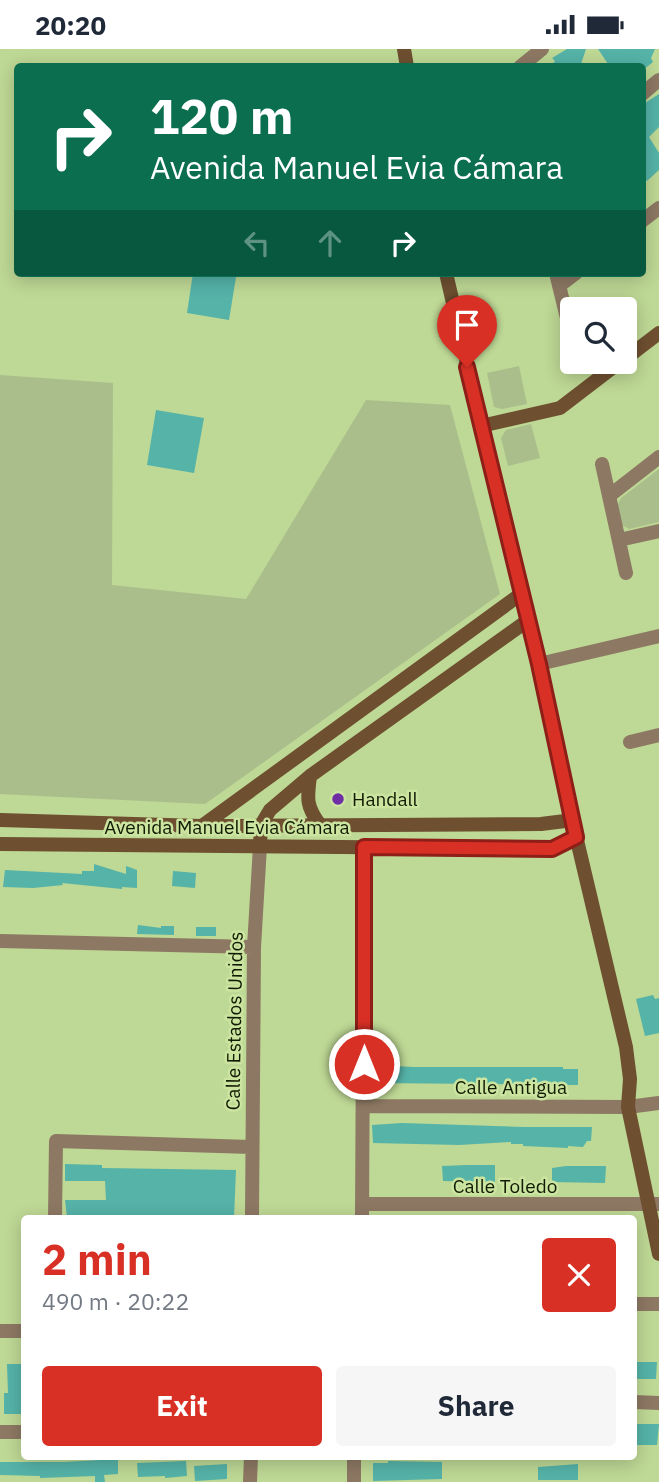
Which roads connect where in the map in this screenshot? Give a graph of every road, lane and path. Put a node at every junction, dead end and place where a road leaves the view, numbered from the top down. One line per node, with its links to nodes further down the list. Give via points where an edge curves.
1 (542, 49): 2 (street)
2 (525, 63)
3 (447, 277): 9 (street)
4 (558, 279): 5 (street)
5 (562, 297)
6 (659, 333): 7 (street)
7 (637, 350)
8 (605, 374): 9 (street, via 560,408)
9 (481, 426): 16 (street)
10 (659, 457): 12 (street)
11 (602, 464): 12 (street)
12 (609, 496): 14 (street)
13 (659, 531): 14 (street)
14 (619, 540): 15 (street)
15 (626, 573)
16 (521, 594): 17 (street); 27 (street, Avenida Manuel Evia Cámara)
17 (527, 621): 19 (street); 22 (street, Avenida Manuel Evia Cámara)
18 (659, 636): 19 (street)
19 (539, 664): 24 (street)
20 (659, 735): 21 (street)
21 (630, 742)
22 (310, 776): 25 (street, Avenida Manuel Evia Cámara, via 270,810); 26 (street, via 309,810)
23 (0, 820): 27 (street, Avenida Manuel Evia Cámara)
24 (573, 820): 26 (street, Avenida Manuel Evia Cámara); 28 (street)
25 (261, 825): 26 (street, Avenida Manuel Evia Cámara); 27 (street, Avenida Manuel Evia Cámara); 30 (street, Calle Estados Unidos)
26 (320, 825)
27 (201, 826)
28 (576, 837): 31 (street, Avenida Manuel Evia Cámara, via 552,849); 36 (street, via 626,1047)
29 (0, 844): 30 (street, Avenida Manuel Evia Cámara)
30 (260, 846): 31 (street, Avenida Manuel Evia Cámara); 33 (street, Calle Estados Unidos)
31 (364, 847): 35 (street)
32 (0, 941): 33 (street)
33 (254, 947): 37 (street, Calle Estados Unidos)
34 (659, 1103): 36 (street, Calle Antigua)
35 (363, 1106): 36 (street, Calle Antigua); 39 (street)
36 (628, 1107): 38 (street)
37 (251, 1147): 40 (street, via 56,1141); 41 (street, Calle Estados Unidos)
38 (653, 1205): 39 (street, Calle Toledo); 42 (street)
39 (362, 1211)
40 (55, 1215)
41 (252, 1215)
42 (659, 1254)
43 (637, 1304): 44 (street)
44 (659, 1304)
45 (0, 1331): 46 (street)
46 (21, 1331)
47 (637, 1402): 48 (street)
48 (659, 1403)
49 (0, 1432): 50 (street)
50 (21, 1432)
51 (251, 1460): 53 (street)
52 (354, 1460): 54 (street)
53 (250, 1482)
54 (354, 1482)

